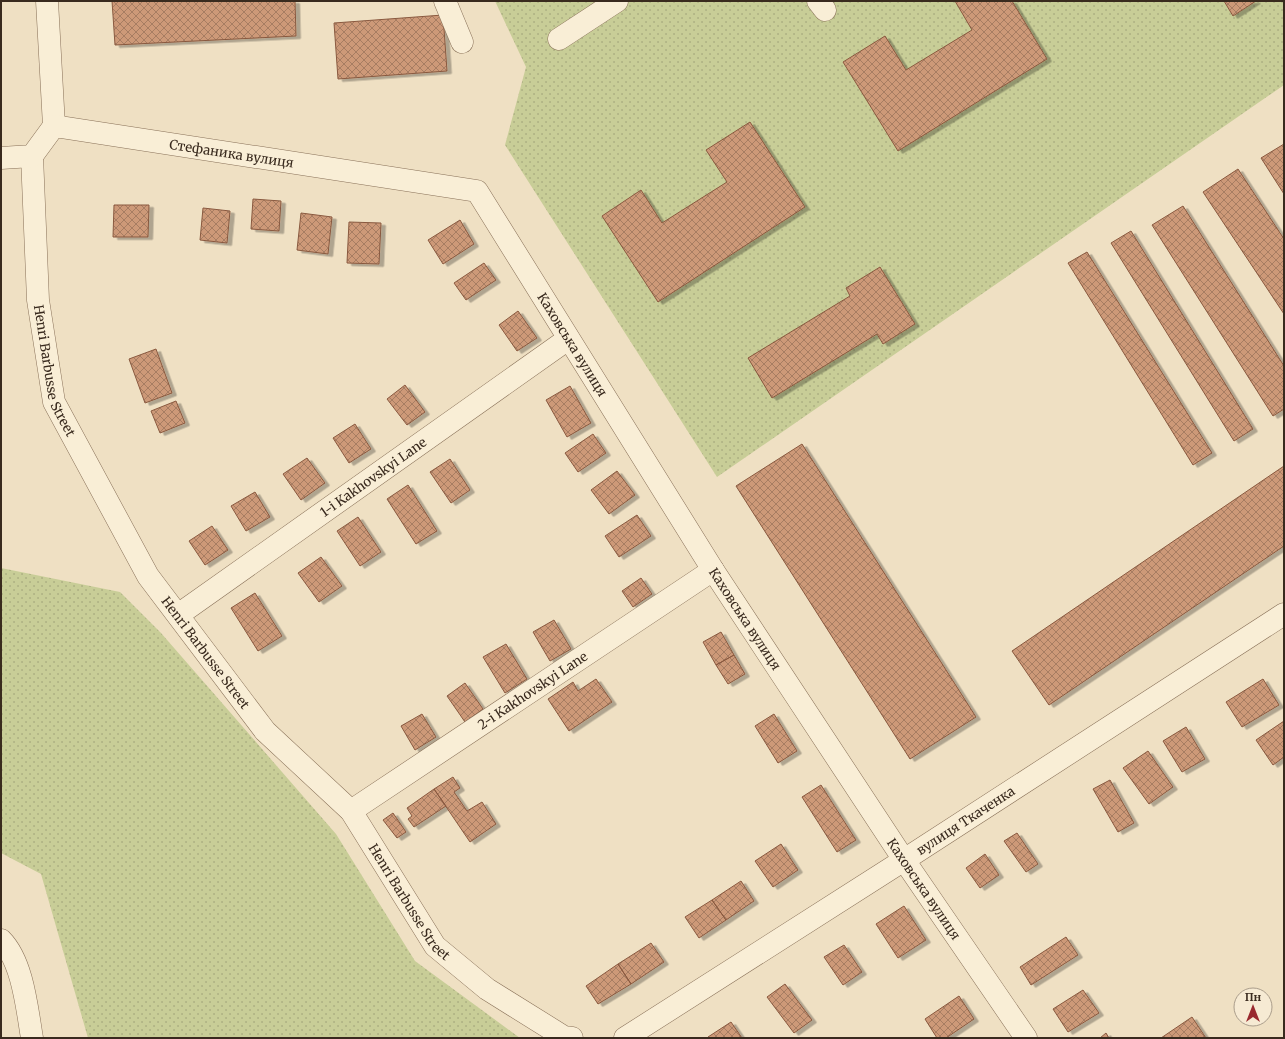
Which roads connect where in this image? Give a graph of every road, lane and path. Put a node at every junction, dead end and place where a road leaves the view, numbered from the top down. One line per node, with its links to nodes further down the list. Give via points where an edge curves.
1 (46, 1): 6 (street)
2 (445, 1): 5 (street)
3 (617, 1): 4 (street)
4 (559, 39)
5 (462, 42)
6 (54, 126): 7 (street); 9 (street, Стефаника вулиця)
7 (32, 156): 8 (street); 13 (street, Henri Barbusse Street, via 38,300 54,402 148,576)
8 (1, 158)
9 (477, 191): 10 (street, Каховська вулиця)
10 (568, 339): 11 (street, Каховська вулиця); 13 (street, 1-i Kakhovskyi Lane)
11 (713, 570): 14 (street, 2-i Kakhovskyi Lane); 15 (street, Каховська вулиця)
12 (1284, 614): 15 (street, вулиця Ткаченка)
13 (178, 615): 14 (street, Henri Barbusse Street, via 265,731)
14 (351, 811): 18 (street, Henri Barbusse Street, via 435,946 487,989 564,1037)
15 (904, 860): 19 (street, вулиця Ткаченка); 20 (street, Каховська вулиця)
16 (1, 940): 17 (street, via 6,945 21,977)
17 (32, 1038)
18 (572, 1038)
19 (626, 1038)
20 (1026, 1038)

